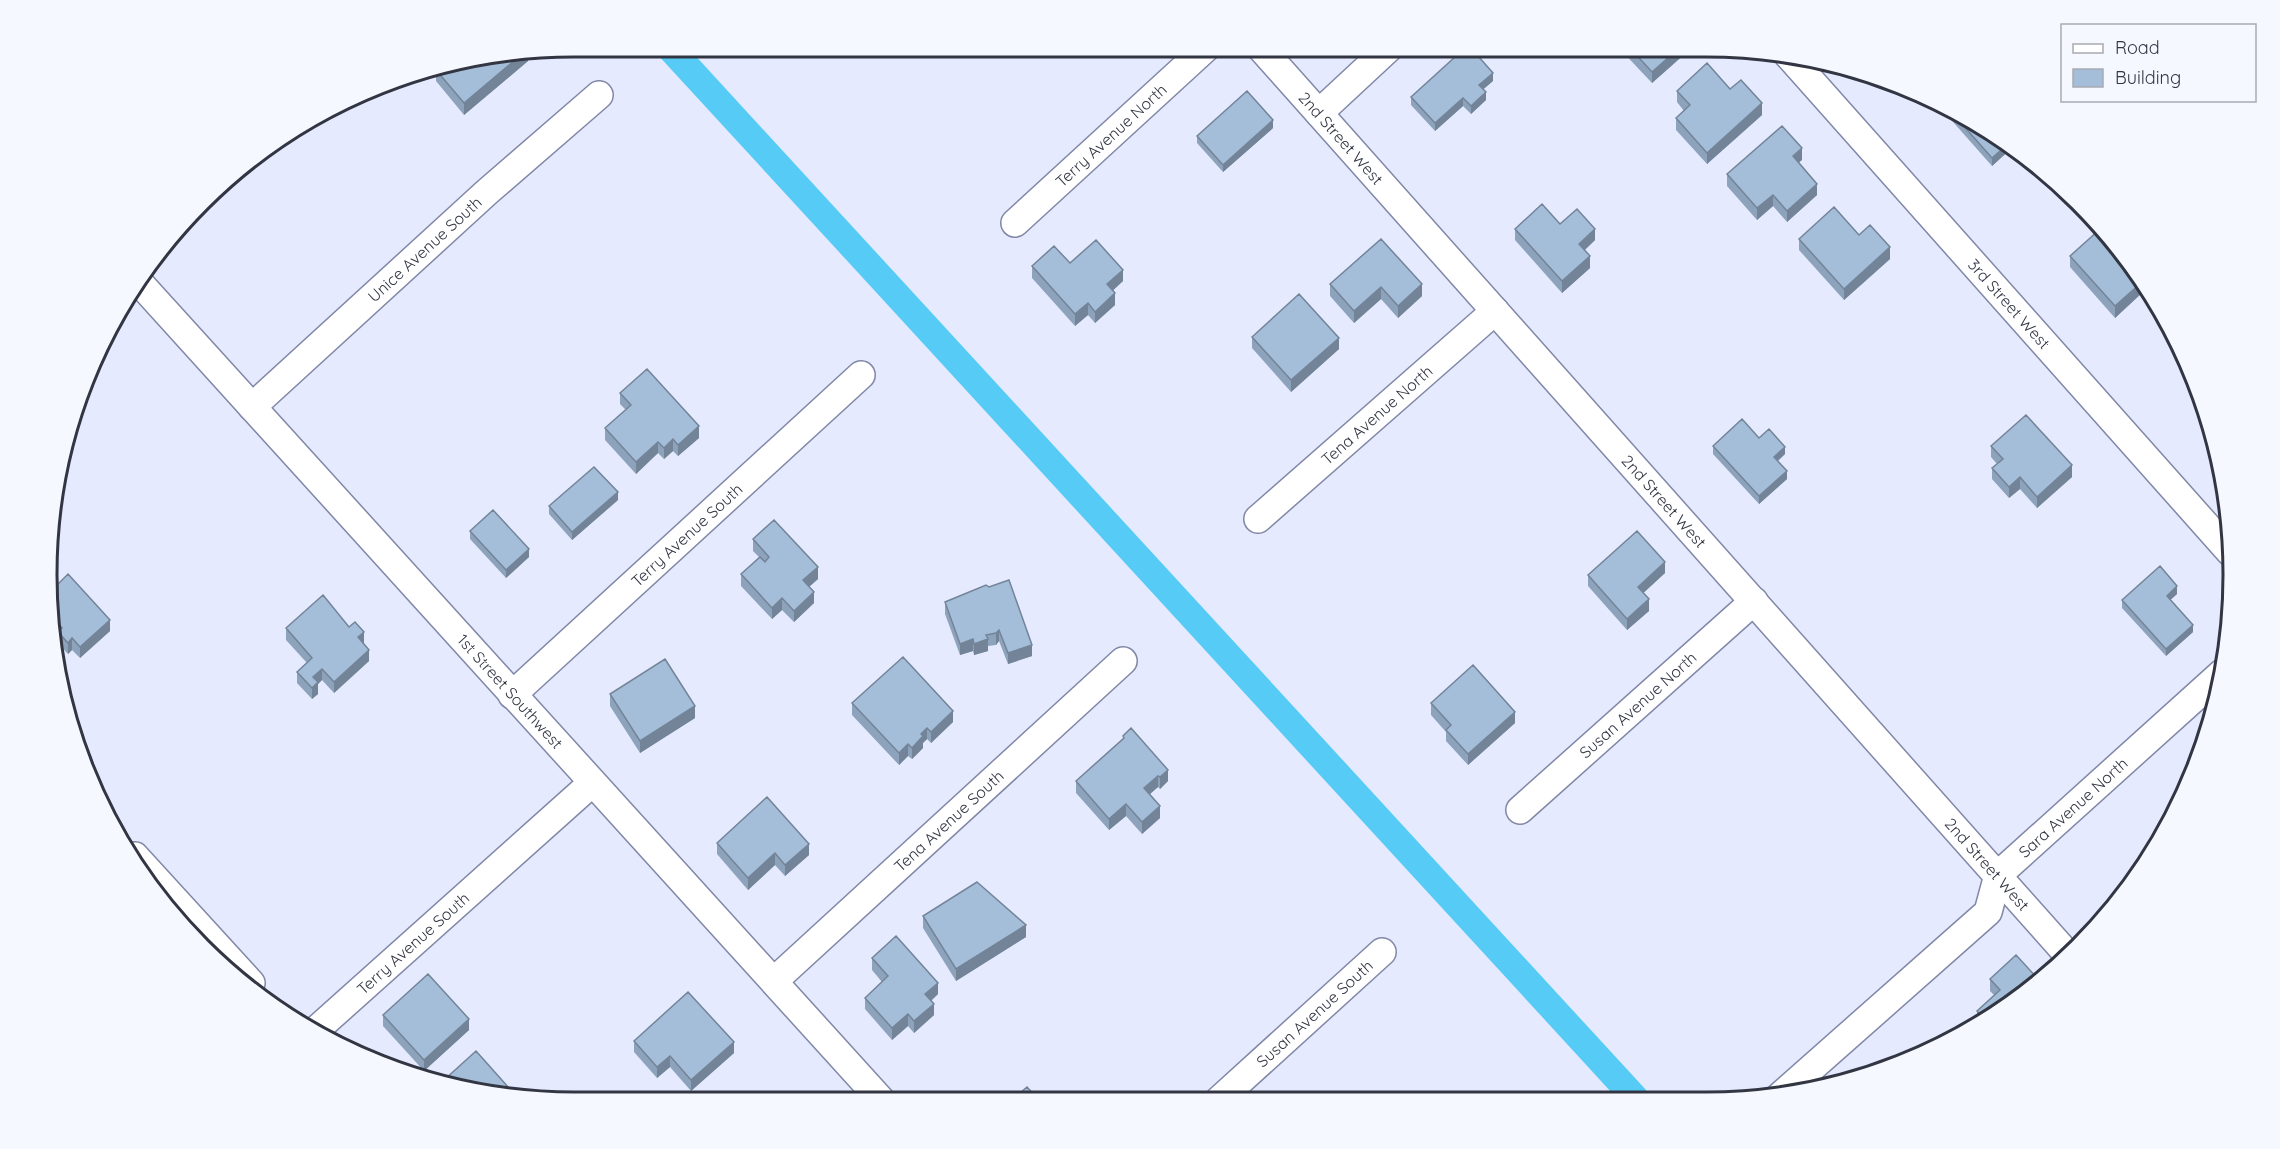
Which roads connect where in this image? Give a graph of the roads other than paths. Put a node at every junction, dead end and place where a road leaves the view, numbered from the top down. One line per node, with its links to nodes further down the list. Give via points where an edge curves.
1 (1196, 57): 7 (street, Terry Avenue North)
2 (1269, 57): 6 (street, 2nd Street West)
3 (1379, 57): 6 (street)
4 (1796, 65): 13 (street, 3rd Street West)
5 (599, 95): 11 (street, Unice Avenue South)
6 (1319, 113): 9 (street, 2nd Street West)
7 (1015, 223)
8 (144, 287): 11 (street, 1st Street Southwest)
9 (1495, 311): 12 (street, Tena Avenue North); 14 (street, 2nd Street West)
10 (861, 375): 17 (street, Terry Avenue South)
11 (252, 407): 17 (street, 1st Street Southwest)
12 (1258, 519)
13 (2222, 543)
14 (1754, 601): 19 (street, Susan Avenue North); 20 (street, 2nd Street West)
15 (1123, 661): 25 (street, Tena Avenue South)
16 (2211, 683): 20 (street, Sara Avenue North)
17 (512, 695): 18 (street, 1st Street Southwest)
18 (591, 783): 25 (street, 1st Street Southwest); 26 (street, Terry Avenue South)
19 (1520, 810)
20 (1998, 875): 22 (street, 2nd Street West); 27 (street, via 1988,912)
21 (157, 880): 24 (street)
22 (2062, 949)
23 (1382, 952): 29 (street, Susan Avenue South)
24 (235, 966)
25 (774, 981): 28 (street, 1st Street Southwest)
26 (321, 1026)
27 (1793, 1084)
28 (874, 1092)
29 (1228, 1092)

